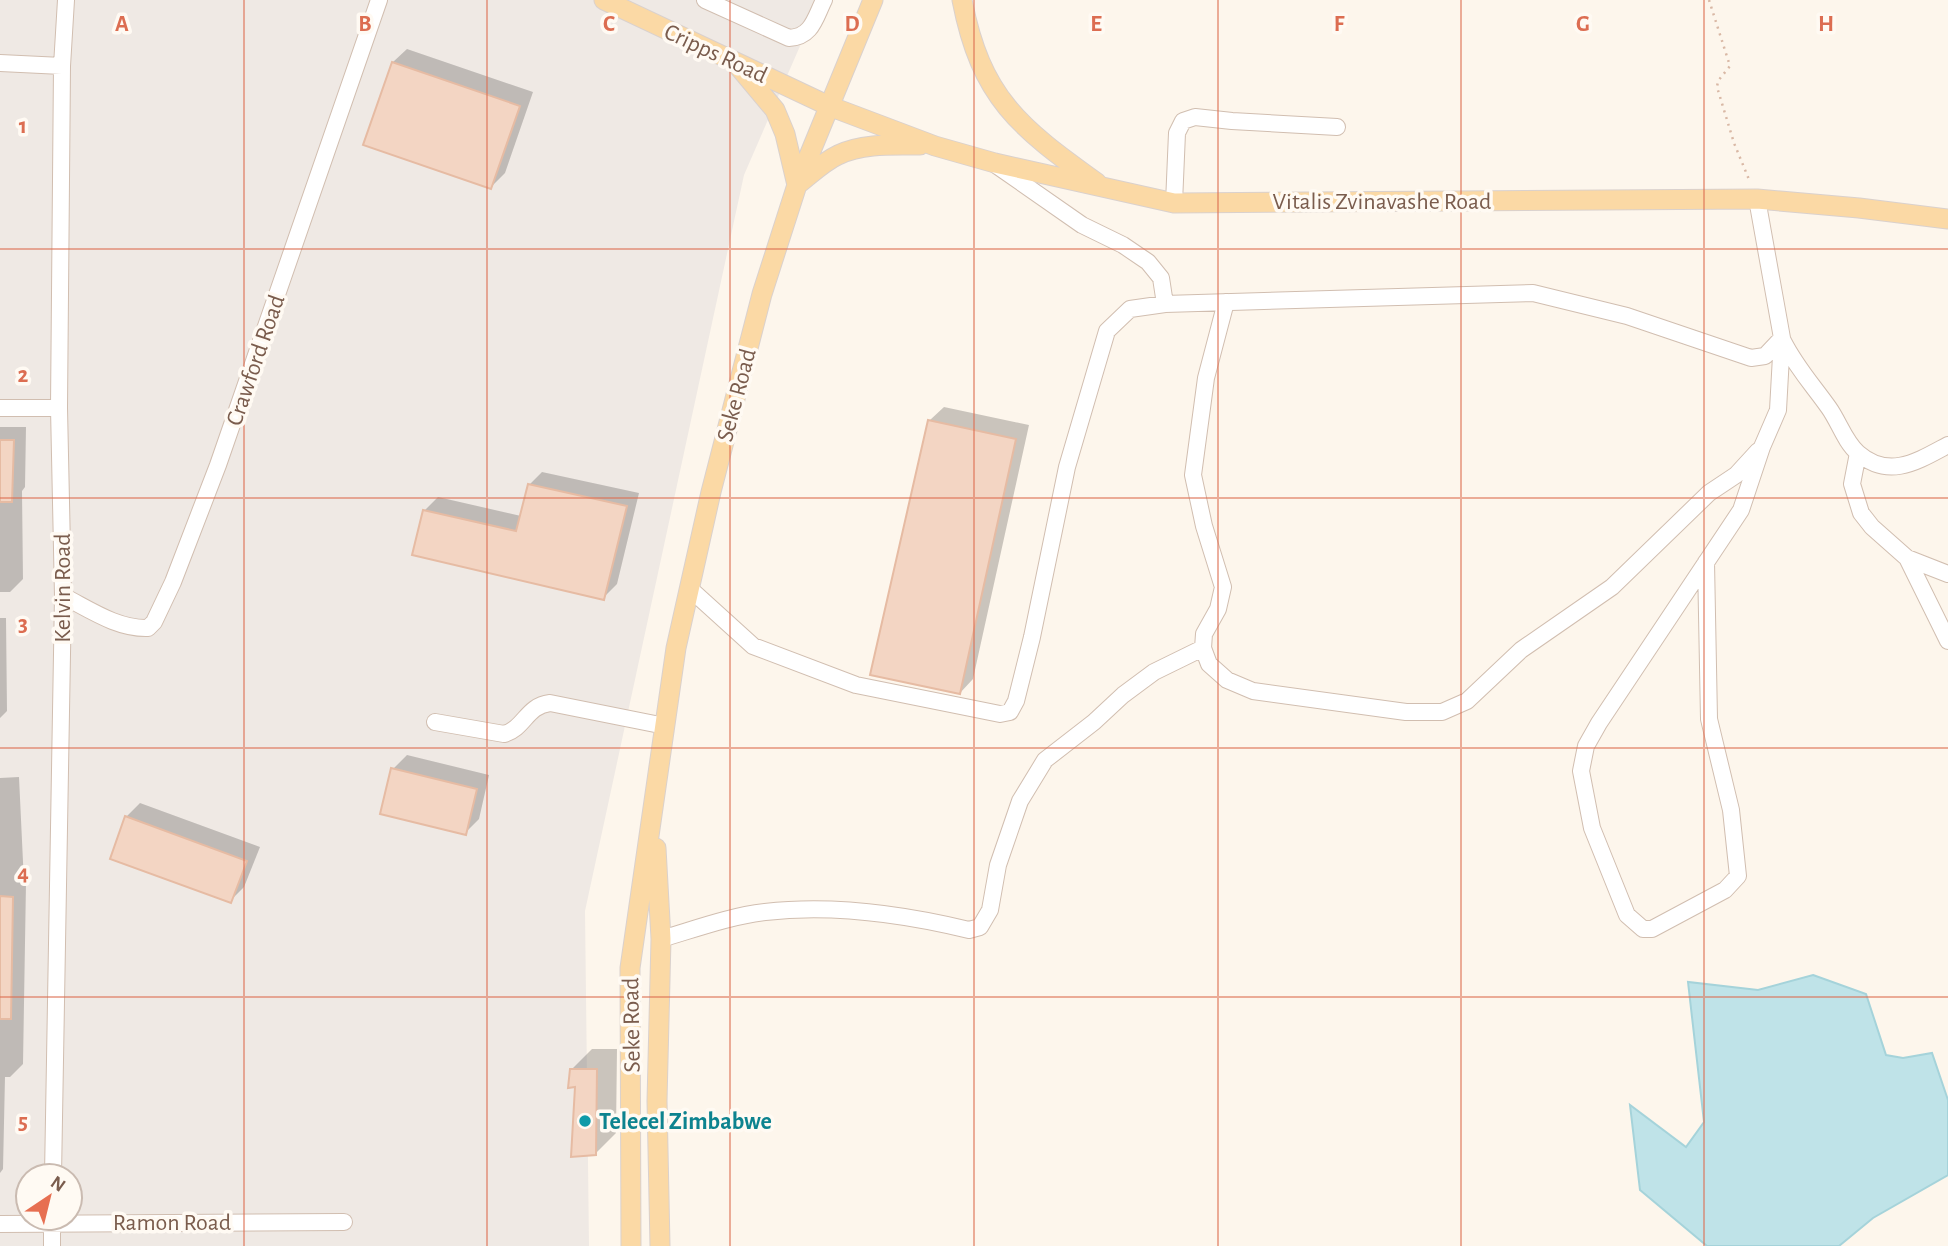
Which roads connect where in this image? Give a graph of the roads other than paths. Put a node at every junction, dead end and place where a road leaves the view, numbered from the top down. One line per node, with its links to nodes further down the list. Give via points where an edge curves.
1 (66, 0): 10 (street, Kelvin Road)
2 (379, 0): 32 (street, Crawford Road, via 218,466 154,622 148,628 124,625)
3 (604, 0): 9 (main road, Cripps Road)
4 (705, 0): 5 (street, via 789,38 808,33)
5 (824, 0)
6 (873, 0): 11 (main road, Seke Road)
7 (962, 0): 16 (main road, via 983,70 1002,103 1034,136)
8 (0, 63): 10 (street)
9 (737, 63): 11 (main road, Cripps Road); 15 (main road, via 775,110)
10 (62, 66): 24 (street, Kelvin Road)
11 (829, 106): 13 (main road, Vitalis Zvinavashe Road); 15 (main road, Seke Road)
12 (1337, 127): 18 (street, via 1195,117 1183,121 1177,133)
13 (935, 146): 14 (main road, Vitalis Zvinavashe Road); 15 (main road, via 858,149 838,155)
14 (995, 163): 16 (main road, Vitalis Zvinavashe Road); 21 (street, via 1061,212 1148,262 1161,278)
15 (797, 184): 31 (main road, Seke Road, via 762,294)
16 (1107, 189): 18 (main road, Vitalis Zvinavashe Road)
17 (1757, 199): 18 (main road, Vitalis Zvinavashe Road); 19 (main road, Vitalis Zvinavashe Road); 22 (street)
18 (1174, 203)
19 (1948, 219)
20 (1226, 302): 21 (street); 22 (street, via 1532,293 1627,316 1751,358 1765,356); 34 (street, via 1206,378 1193,475 1223,587)
21 (1166, 304): 31 (street, via 1130,309 1107,331 1067,467 1032,637 1010,712 1000,714 856,685 753,646)
22 (1782, 338): 26 (street, via 1778,410); 27 (street)
23 (0, 408): 24 (street)
24 (59, 408): 32 (street, Kelvin Road)
25 (1948, 445): 27 (street, via 1903,467 1876,464)
26 (1762, 447): 29 (street, via 1741,510); 34 (street, via 1612,587 1521,650 1467,701 1442,712 1406,712 1253,691 1227,680 1209,664)
27 (1858, 453): 28 (street, via 1852,484 1861,513)
28 (1907, 558): 30 (street); 33 (street)
29 (1706, 562): 29 (street, via 1599,723 1586,746 1581,771 1597,841 1627,915 1643,929 1652,929 1725,890 1738,876 1731,810 1709,719)
30 (1948, 574)
31 (689, 589): 36 (main road, Seke Road)
32 (63, 596): 39 (street, Kelvin Road)
33 (1948, 641)
34 (1203, 648): 38 (street, via 1154,672 1045,760 1020,801 980,927 969,930 898,914 802,909 717,922)
35 (435, 722): 36 (street, via 504,734 533,708 550,703)
36 (665, 726): 37 (main road, Seke Road)
37 (653, 806): 38 (main road, Seke Road); 42 (main road, Seke Road, via 630,968)
38 (661, 939): 43 (main road, Seke Road)
39 (52, 1162)
40 (84, 1221): 41 (street, Ramon Road)
41 (344, 1222)
42 (632, 1246)
43 (660, 1246)

